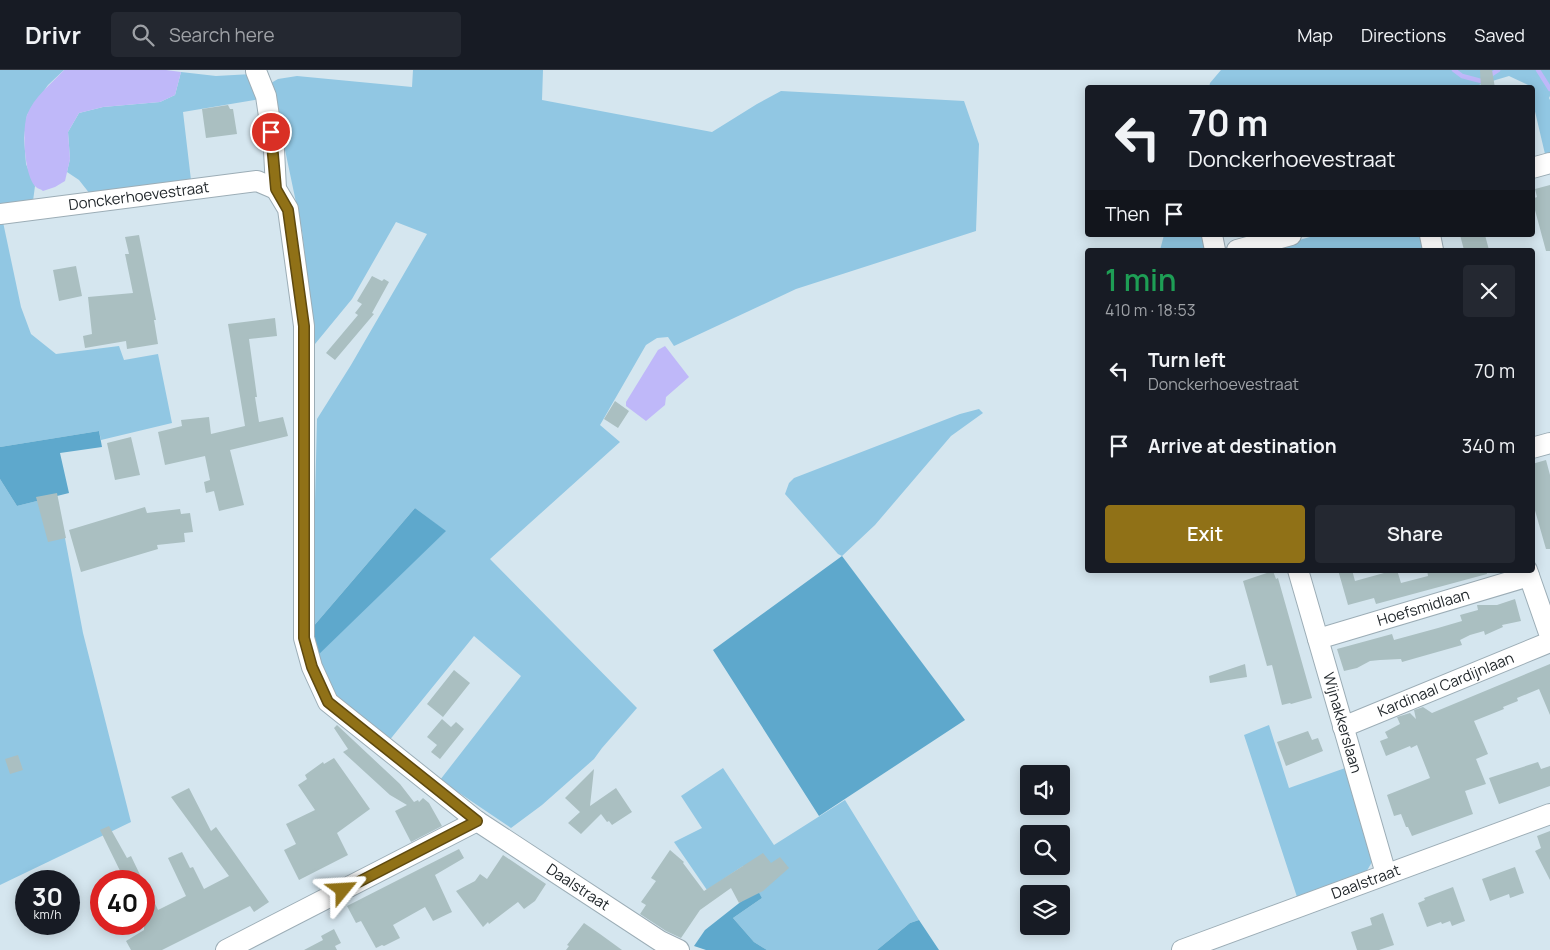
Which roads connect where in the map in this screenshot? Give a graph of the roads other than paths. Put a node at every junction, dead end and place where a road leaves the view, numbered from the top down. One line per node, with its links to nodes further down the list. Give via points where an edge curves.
1 (256, 71): 4 (street, via 266,96)
2 (1550, 163): 3 (street)
3 (1535, 167)
4 (276, 189): 5 (street, Donckerhoevestraat, via 257,181); 17 (street, via 288,210 304,326 304,638 312,667 328,702)
5 (0, 214)
6 (1284, 237): 7 (street)
7 (1244, 248)
8 (1550, 443): 9 (street)
9 (1535, 447)
10 (1299, 573): 13 (street, Wijnakkerslaan)
11 (1528, 573): 12 (street); 13 (street, Hoefsmidlaan)
12 (1550, 636)
13 (1318, 638): 15 (street, Wijnakkerslaan)
14 (1550, 642): 15 (street, Kardinaal Cardijnlaan)
15 (1343, 727): 18 (street, Wijnakkerslaan)
16 (1550, 814): 18 (street, Daalstraat)
17 (477, 821): 19 (street); 20 (street, Daalstraat, via 660,941)
18 (1386, 874): 21 (street, Daalstraat)
19 (226, 950)
20 (679, 950)
21 (1182, 950)

